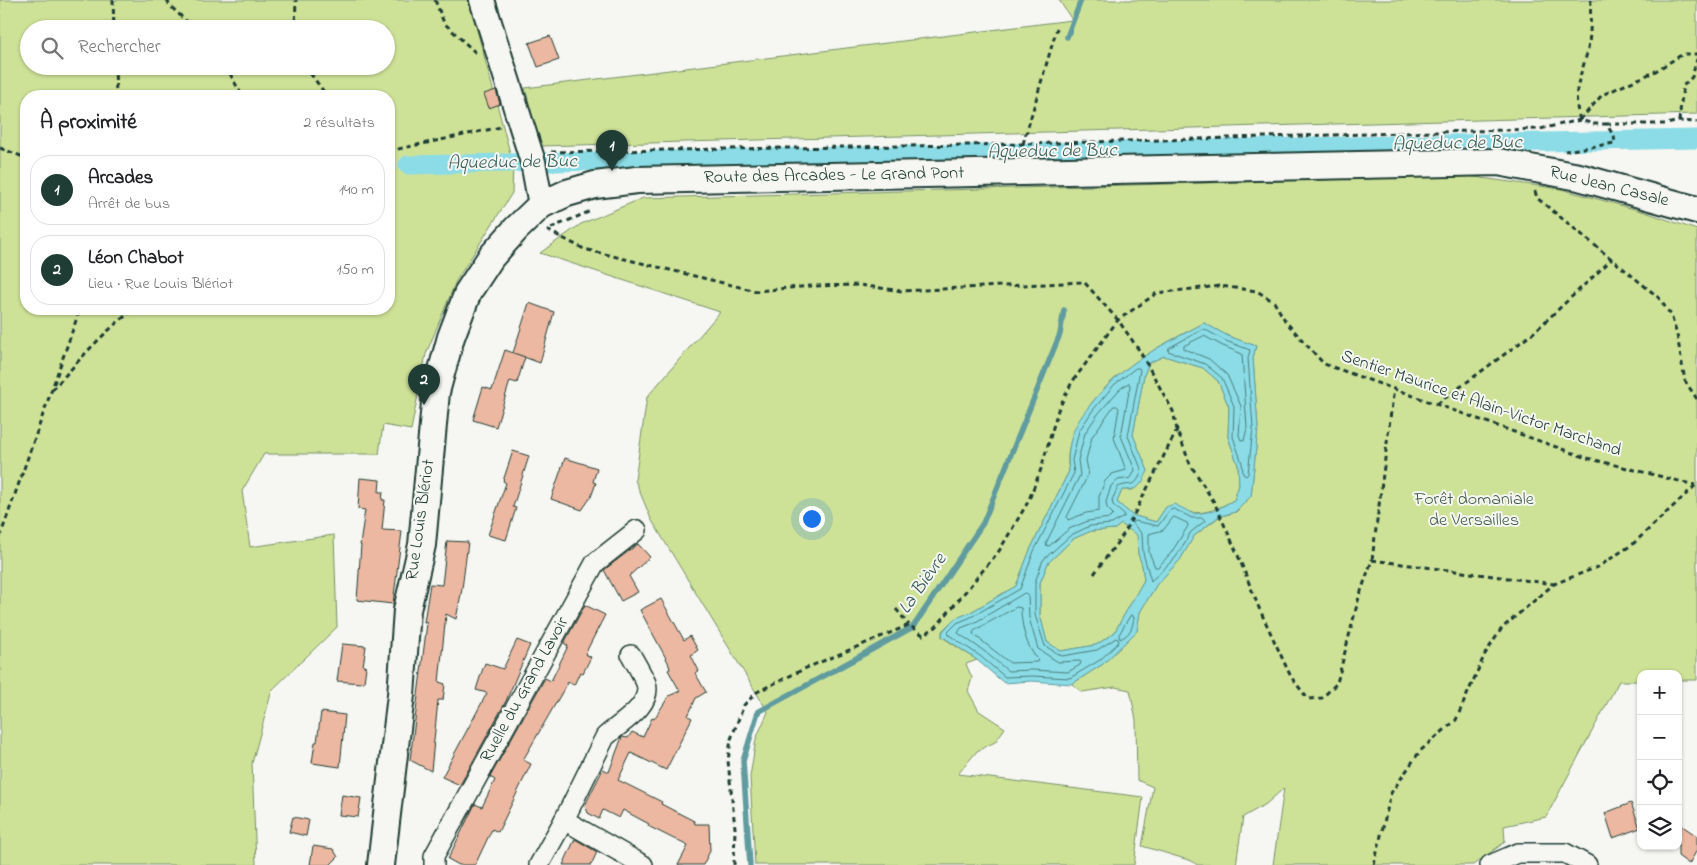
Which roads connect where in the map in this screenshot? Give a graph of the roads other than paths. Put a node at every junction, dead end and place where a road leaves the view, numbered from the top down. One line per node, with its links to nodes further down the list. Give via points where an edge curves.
1 (482, 0): 4 (street, via 530,152)
2 (1527, 167): 3 (main road, Rue Jean Casale, via 1580,177); 4 (main road, Route des Arcades - Le Grand Pont, via 1498,162 637,180 595,185 567,193)
3 (1697, 210)
4 (544, 218): 8 (main road, Rue Louis Blériot, via 516,229 491,257 468,292 436,392 422,545 408,610)
5 (637, 530): 9 (street, Ruelle du Grand Lavoir, via 595,563 459,809 434,856)
6 (631, 655): 7 (street, via 646,685 644,700 635,714 605,737)
7 (564, 820): 10 (street); 11 (street)
8 (381, 865)
9 (434, 865)
10 (539, 865)
11 (643, 865)
12 (1490, 865): 13 (street, via 1518,854 1565,853)
13 (1587, 865)

